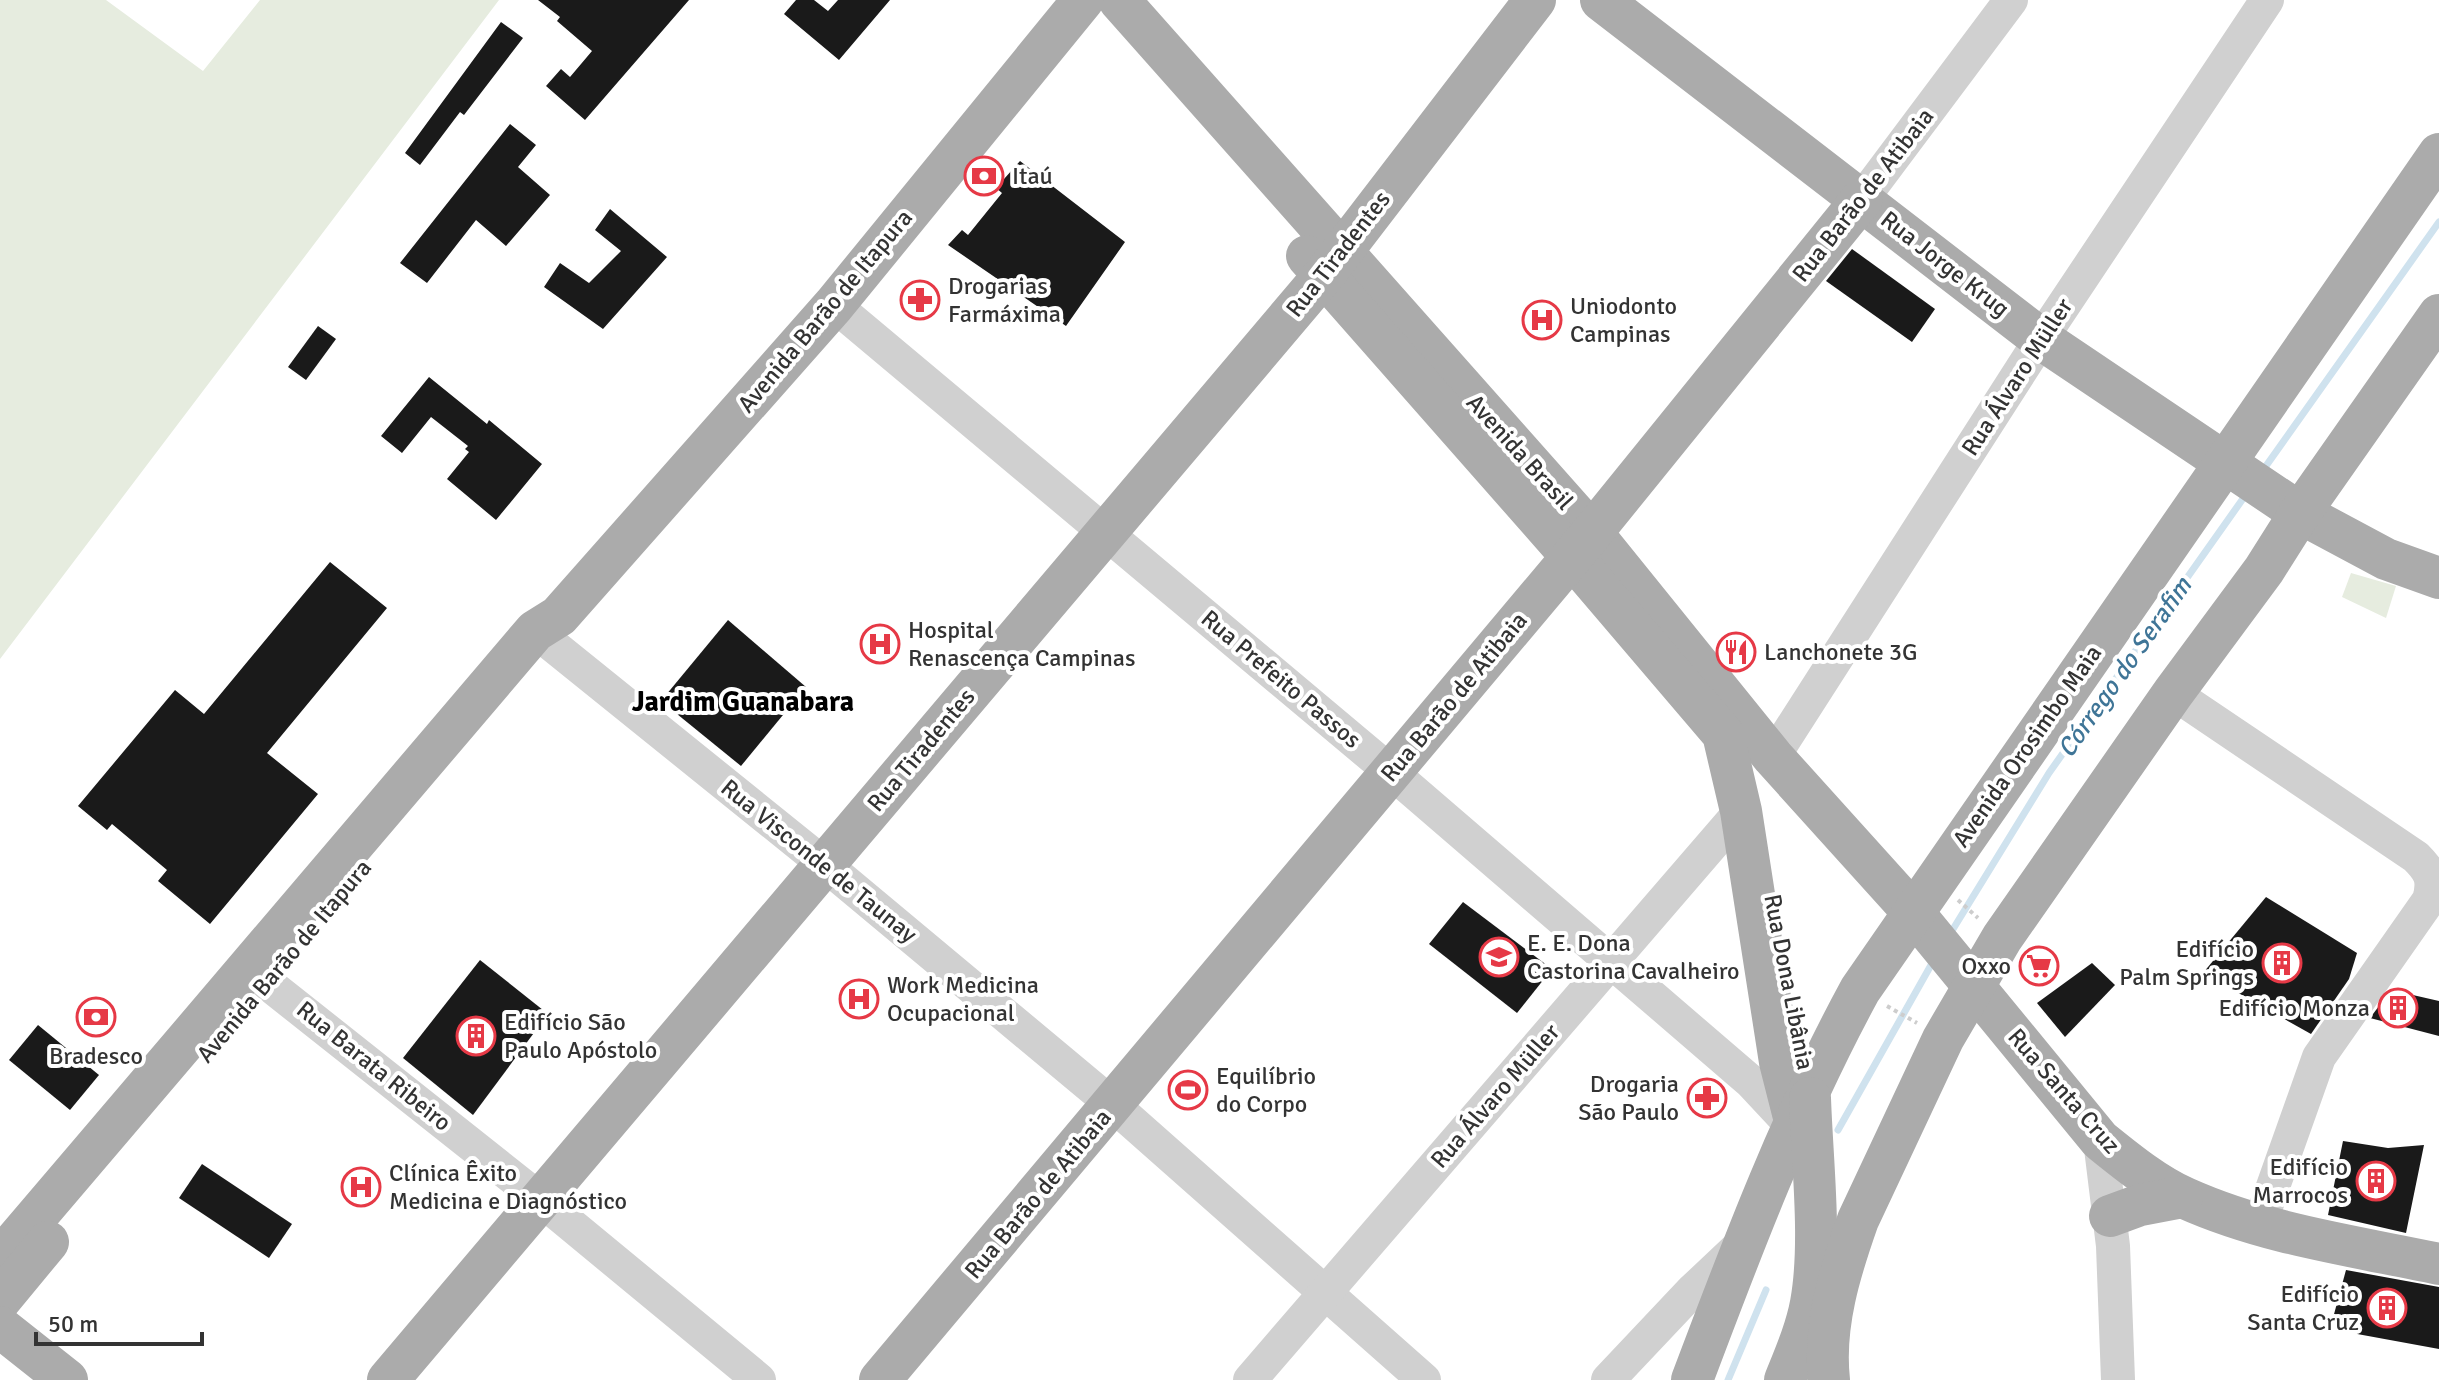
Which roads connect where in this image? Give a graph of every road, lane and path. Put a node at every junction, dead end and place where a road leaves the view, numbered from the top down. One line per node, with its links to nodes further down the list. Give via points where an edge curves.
1 (1083, 0): 9 (main road, Avenida Brasil); 10 (main road, Avenida Barão de Itapura)
2 (1119, 0): 9 (main road, Avenida Brasil)
3 (1535, 0): 9 (main road, Rua Tiradentes)
4 (1601, 0): 8 (main road, Rua Jorge Krug)
5 (2011, 0): 8 (street, Rua Barão de Atibaia)
6 (2267, 0): 12 (street, Rua Álvaro Müller)
7 (2439, 154): 13 (main road, Avenida Orosimbo Maia)
8 (1862, 199): 12 (main road, Rua Jorge Krug); 16 (main road, Rua Barão de Atibaia)
9 (1333, 263): 15 (main road, Rua Tiradentes); 16 (main road, Avenida Brasil)
10 (834, 305): 15 (street, Rua Prefeito Passos); 18 (main road, Avenida Barão de Itapura)
11 (2439, 315): 14 (main road)
12 (2041, 339): 13 (main road, Rua Jorge Krug); 21 (street, Rua Álvaro Müller)
13 (2232, 466): 14 (main road, Rua Jorge Krug); 25 (main road, Avenida Orosimbo Maia)
14 (2293, 508): 17 (main road, Rua Jorge Krug, via 2386,559); 19 (main road, via 2264,570)
15 (1107, 532): 22 (street, Rua Prefeito Passos); 24 (main road, Rua Tiradentes)
16 (1582, 545): 20 (main road, Avenida Brasil); 21 (main road, Avenida Brasil); 22 (main road, Rua Barão de Atibaia)
17 (2439, 578)
18 (547, 629): 24 (street, Rua Visconde de Taunay); 28 (main road, Avenida Barão de Itapura)
19 (2173, 693): 26 (main road); 38 (street, via 2416,857 2430,871 2433,886 2429,900 2319,1057)
20 (1723, 734): 23 (main road, Avenida Brasil); 33 (main road, Rua Dona Libânia, via 1754,788 1764,837)
21 (1773, 757): 25 (main road, Avenida Brasil)
22 (1391, 772): 27 (street, Rua Prefeito Passos); 32 (main road, Rua Barão de Atibaia)
23 (1741, 811): 27 (street, Rua Álvaro Müller); 33 (main road, Rua Dona Libânia, via 1778,1047)
24 (824, 864): 32 (street, Rua Visconde de Taunay); 36 (main road, Rua Tiradentes)
25 (1923, 906): 26 (path); 29 (main road, Rua Santa Cruz); 30 (main road, Avenida Orosimbo Maia)
26 (2002, 938): 29 (main road)
27 (1612, 961): 33 (street, Rua Prefeito Passos, via 1750,1081); 43 (street, Rua Álvaro Müller)
28 (257, 974): 36 (street, Rua Barata Ribeiro); 41 (main road, Avenida Barão de Itapura); 44 (main road, Avenida Barão de Itapura)
29 (1969, 979): 31 (main road); 34 (main road, Rua Santa Cruz)
30 (1860, 990): 31 (path); 33 (main road, Avenida Orosimbo Maia)
31 (1943, 1039): 39 (main road)
32 (1113, 1105): 43 (street, Rua Visconde de Taunay); 49 (main road, Rua Barão de Atibaia)
33 (1799, 1112): 39 (main road, Rua Dona Libânia); 40 (main road, Avenida Orosimbo Maia)
34 (2100, 1140): 35 (main road, Rua Santa Cruz); 37 (street)
35 (2182, 1197): 37 (main road); 38 (main road, Rua Santa Cruz)
36 (541, 1200): 47 (main road, Rua Tiradentes); 48 (street, Rua Barata Ribeiro)
37 (2110, 1216): 57 (street)
38 (2259, 1226): 42 (main road, Rua Santa Cruz)
39 (1841, 1233): 54 (main road, via 1811,1300); 55 (main road); 56 (main road)
40 (1744, 1242): 52 (street); 53 (main road, Avenida Orosimbo Maia)
41 (0, 1259)
42 (2439, 1264)
43 (1324, 1292): 50 (street, Rua Álvaro Müller); 51 (street, Rua Visconde de Taunay)
44 (0, 1300)
45 (0, 1327): 46 (main road)
46 (67, 1380)
47 (388, 1380)
48 (759, 1380)
49 (880, 1380)
50 (1250, 1380)
51 (1424, 1380)
52 (1608, 1380)
53 (1692, 1380)
54 (1785, 1380)
55 (1829, 1380)
56 (1845, 1380)
57 (2118, 1380)

